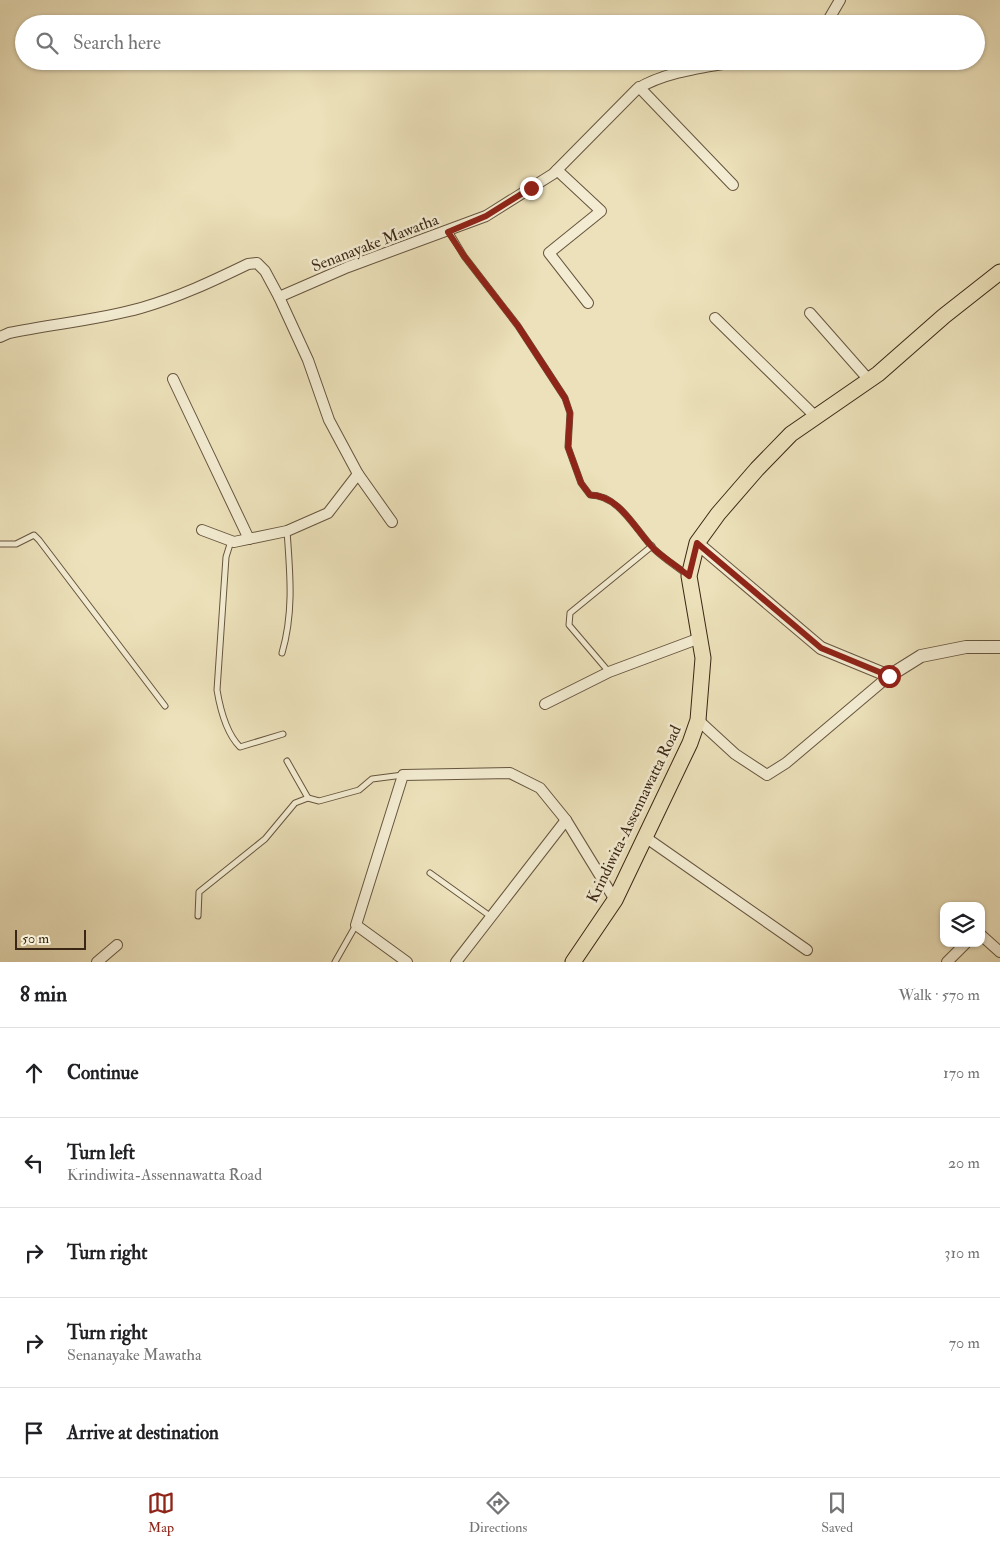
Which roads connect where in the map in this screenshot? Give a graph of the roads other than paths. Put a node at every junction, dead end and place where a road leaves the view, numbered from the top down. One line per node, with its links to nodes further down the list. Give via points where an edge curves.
1 (840, 0): 2 (street)
2 (831, 15)
3 (694, 70): 4 (street, Senanayake Mawatha)
4 (639, 87): 5 (street, Senanayake Mawatha); 6 (street)
5 (558, 170): 7 (street, Senanayake Mawatha, via 486,216); 10 (street, via 601,211 549,253)
6 (733, 185)
7 (448, 232): 9 (street, Senanayake Mawatha, via 348,267); 25 (lane, via 518,326 565,398 570,413 568,447 581,483 590,495 600,495 618,507)
8 (1000, 272): 15 (main road, Krindiwita-Assennawatta Road)
9 (279, 297): 13 (street, via 265,271 257,263 248,264 196,289 142,308); 17 (street, via 308,360 329,420)
10 (588, 303)
11 (810, 313): 15 (street)
12 (715, 318): 16 (street)
13 (0, 337)
14 (172, 379): 21 (street)
15 (870, 380): 16 (main road, Krindiwita-Assennawatta Road)
16 (816, 417): 23 (main road, Krindiwita-Assennawatta Road, via 791,434 757,469)
17 (358, 474): 18 (street); 20 (street, via 328,513)
18 (392, 522)
19 (202, 530): 22 (street)
20 (287, 530): 21 (street); 29 (lane, via 291,606)
21 (249, 539): 22 (street)
22 (230, 541): 35 (lane, via 226,556 217,690 220,706 240,747)
23 (697, 543): 26 (main road, Krindiwita-Assennawatta Road); 31 (street, via 821,648)
24 (0, 544): 33 (lane, via 16,544 34,535)
25 (652, 546): 26 (lane); 30 (lane, via 570,613 570,625)
26 (689, 576): 27 (main road, Krindiwita-Assennawatta Road)
27 (700, 638): 30 (street); 34 (main road, Krindiwita-Assennawatta Road)
28 (1000, 647): 31 (street, via 966,647 921,656)
29 (282, 653)
30 (609, 672): 32 (street)
31 (889, 676): 34 (street, via 786,763 767,775 735,754)
32 (545, 704)
33 (165, 706)
34 (698, 720): 40 (main road, Krindiwita-Assennawatta Road)
35 (283, 734)
36 (287, 761): 38 (lane)
37 (403, 775): 38 (lane, via 372,779 359,790 319,800); 39 (street, via 510,773 540,788); 45 (street)
38 (308, 798): 43 (lane, via 294,803 265,839 199,892)
39 (566, 820): 42 (street); 44 (street)
40 (644, 837): 42 (main road, Krindiwita-Assennawatta Road); 49 (street)
41 (430, 873): 44 (lane)
42 (615, 900): 55 (main road, Krindiwita-Assennawatta Road)
43 (198, 916)
44 (490, 916): 54 (street)
45 (356, 925): 52 (lane); 53 (street)
46 (985, 939): 50 (street)
47 (117, 946): 51 (street)
48 (962, 947): 56 (street)
49 (807, 950)
50 (1000, 952)
51 (97, 962)
52 (335, 962)
53 (407, 962)
54 (456, 962)
55 (574, 962)
56 (947, 962)

